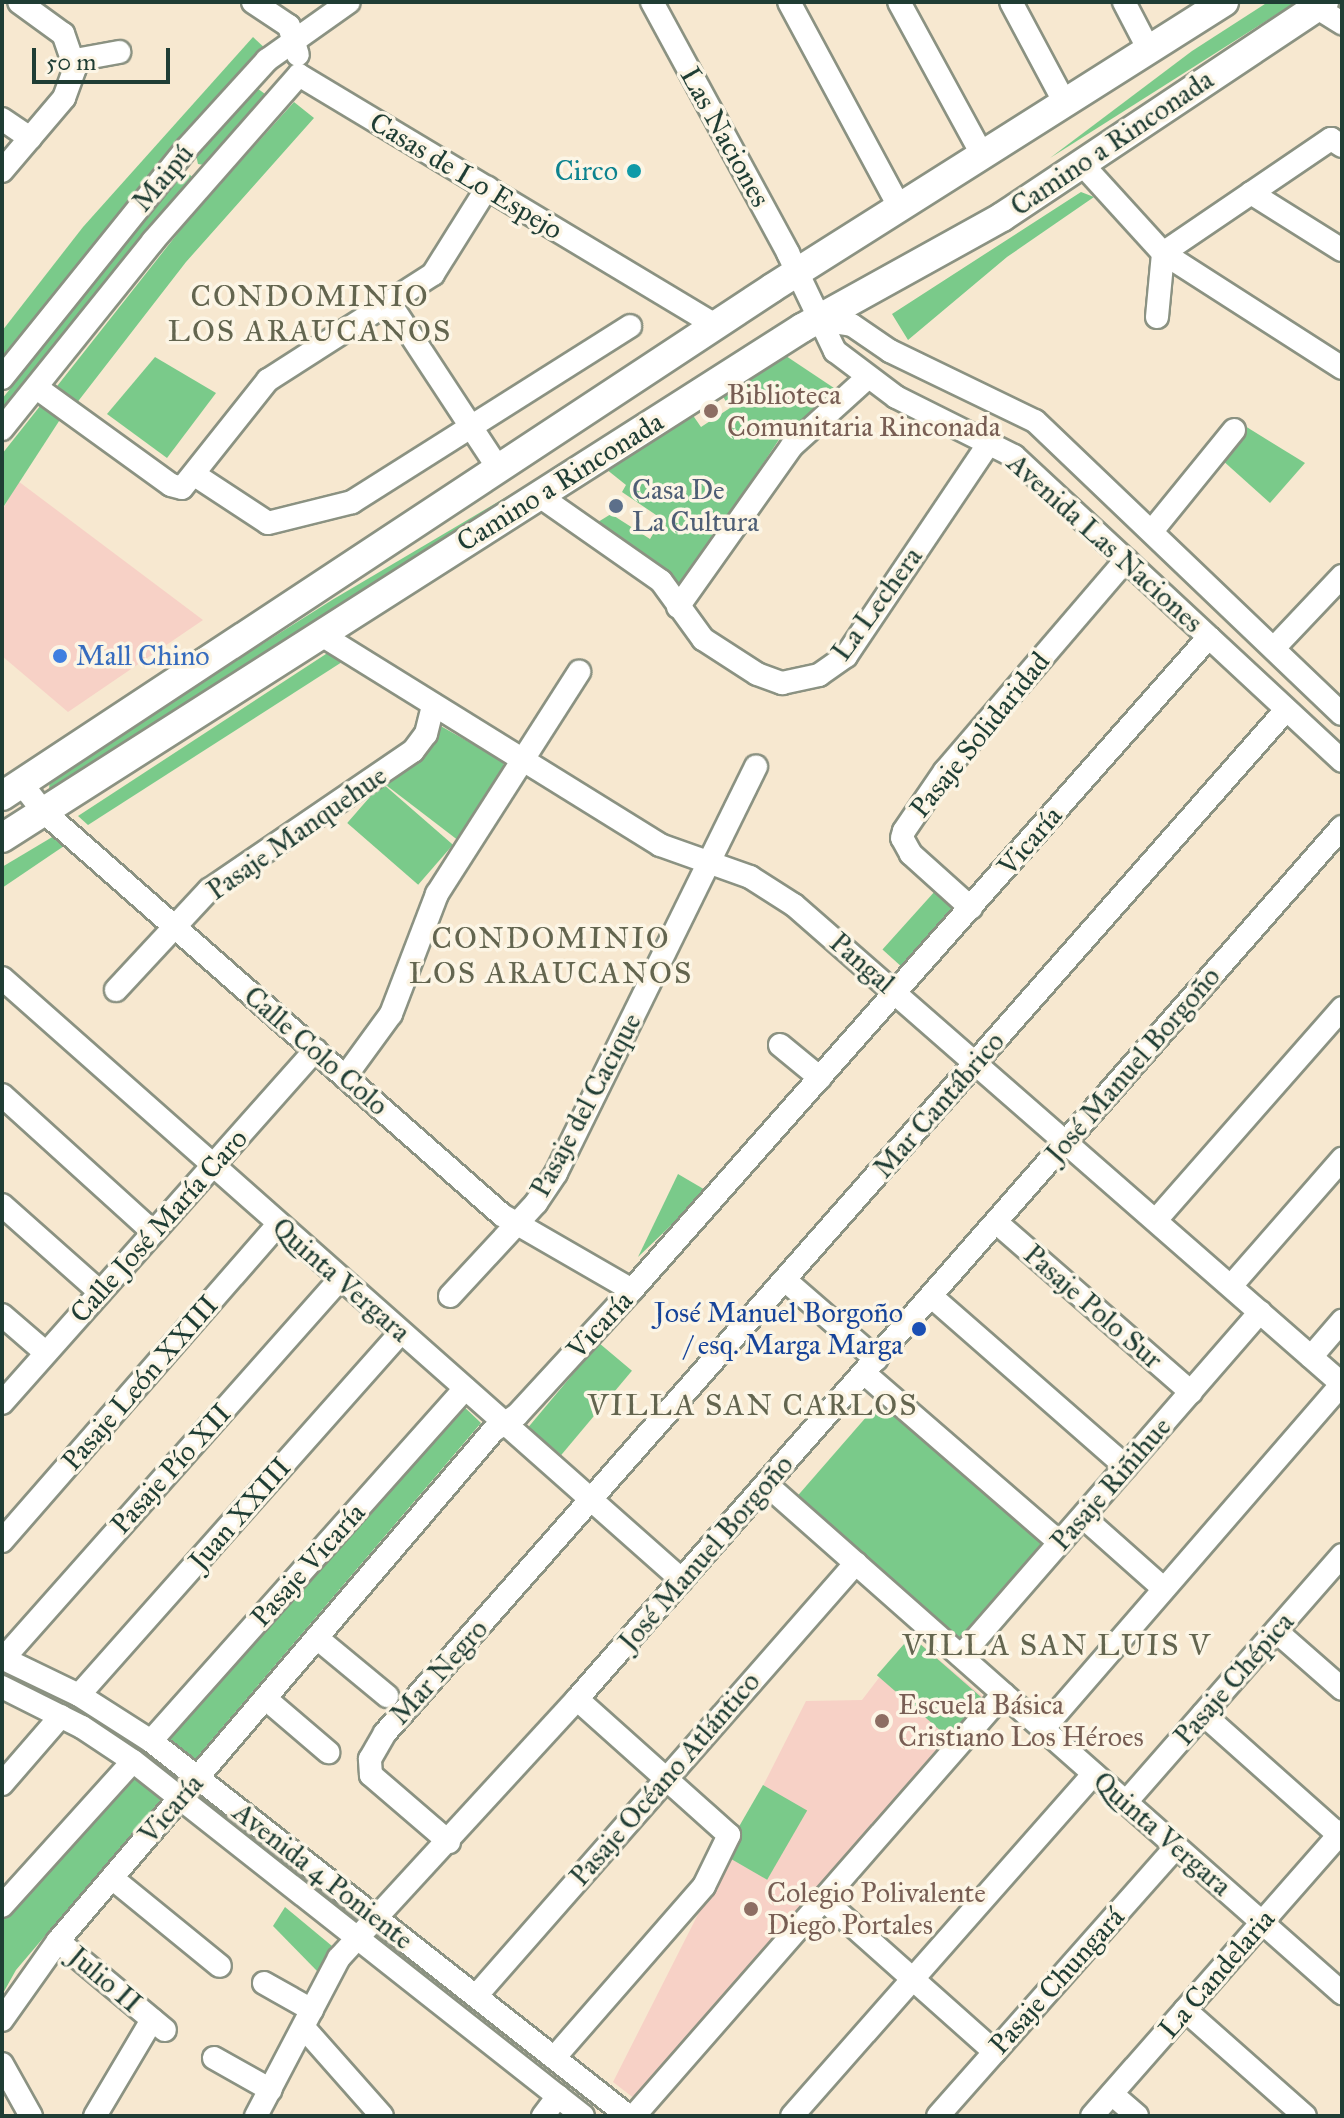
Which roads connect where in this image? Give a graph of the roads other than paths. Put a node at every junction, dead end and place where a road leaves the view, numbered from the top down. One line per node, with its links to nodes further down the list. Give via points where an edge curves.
1 (19, 2): 15 (street, via 58,28)
2 (253, 2): 12 (street, via 289,26)
3 (349, 2): 12 (street, Maipú)
4 (652, 2): 31 (street, Las Naciones)
5 (789, 2): 28 (street)
6 (899, 2): 22 (street)
7 (1011, 2): 17 (street)
8 (1124, 2): 13 (street)
9 (1224, 2): 13 (main road, Camino a Rinconada)
10 (1320, 4): 11 (street); 23 (main road, Camino a Rinconada)
11 (1342, 23)
12 (297, 41): 16 (street); 21 (street, Maipú, via 267,60)
13 (1149, 50): 17 (main road, Camino a Rinconada)
14 (119, 52): 15 (street)
15 (75, 60): 19 (street, via 70,88)
16 (299, 75): 25 (street, Maipú); 26 (street, Casas de Lo Espejo)
17 (1065, 103): 22 (main road, Camino a Rinconada)
18 (2, 119): 19 (street)
19 (30, 138): 24 (street)
20 (1337, 142): 27 (street)
21 (187, 148): 25 (street, via 193,169); 38 (street, Maipú)
22 (983, 156): 28 (main road, Camino a Rinconada)
23 (1082, 164): 30 (street); 34 (main road, Camino a Rinconada, via 905,275)
24 (2, 171)
25 (211, 176): 40 (street, Maipú)
26 (487, 188): 32 (street, via 433,274); 35 (street, Casas de Lo Espejo)
27 (1251, 193): 29 (street); 30 (street)
28 (900, 208): 31 (main road, Camino a Rinconada)
29 (1342, 250)
30 (1163, 253): 33 (street); 37 (street)
31 (796, 272): 34 (street, Avenida Las Naciones); 35 (main road, Camino a Rinconada)
32 (389, 302): 41 (street); 46 (street, via 268,380)
33 (1157, 317)
34 (820, 320): 39 (street, Avenida Las Naciones, via 835,351); 47 (main road, Camino a Rinconada); 48 (street, Avenida Las Naciones, via 852,325 890,351 1035,421)
35 (715, 325): 45 (main road, Camino a Rinconada)
36 (630, 326): 41 (street)
37 (1342, 368)
38 (2, 378)
39 (867, 378): 44 (street, Avenida Las Naciones, via 926,414); 51 (street, via 792,446)
40 (37, 388): 42 (street, Maipú); 46 (street, via 171,485 182,488)
41 (473, 428): 45 (street); 46 (street, via 352,502 278,523 268,523)
42 (2, 429)
43 (1234, 430): 48 (street)
44 (990, 442): 49 (street, Avenida Las Naciones, via 1014,456); 51 (street, La Lechera, via 846,656 819,675 782,683 757,674 703,639)
45 (498, 468): 63 (main road, Camino a Rinconada)
46 (195, 475)
47 (541, 497): 51 (street, La Lechera, via 661,581); 52 (main road, Camino a Rinconada)
48 (1152, 531): 54 (street, Avenida Las Naciones)
49 (1126, 560): 53 (street, Avenida Las Naciones); 68 (street, Pasaje Solidaridad, via 945,771 904,831 911,854)
50 (1342, 576): 54 (street)
51 (678, 607)
52 (320, 634): 57 (street, Pangal); 64 (main road, Camino a Rinconada)
53 (1209, 637): 58 (street, Avenida Las Naciones); 68 (street, Vicaría)
54 (1274, 648): 56 (street, Avenida Las Naciones)
55 (579, 672): 60 (street)
56 (1339, 703): 59 (street)
57 (433, 705): 60 (street, Pangal); 69 (street, Pasaje Manquehue, via 426,734 413,751 209,890)
58 (1286, 710): 59 (street, Avenida Las Naciones); 76 (street, Mar Cantábrico)
59 (1306, 728): 61 (street, Avenida Las Naciones)
60 (524, 760): 67 (street, Pangal, via 660,845); 77 (street, via 437,894 391,1014)
61 (1342, 761)
62 (756, 766): 67 (street, Pasaje del Cacique)
63 (12, 790): 64 (street, Calle Colo Colo)
64 (43, 811): 66 (main road, Camino a Rinconada); 69 (street, Calle Colo Colo)
65 (1342, 827): 80 (street, José Manuel Borgoño)
66 (2, 838)
67 (708, 863): 72 (street, Pangal, via 750,877 781,896); 87 (street, Pasaje del Cacique, via 563,1159 545,1192)
68 (971, 908): 72 (street, Vicaría)
69 (174, 927): 71 (street, Pasaje Manquehue); 75 (street, Calle Colo Colo)
70 (2, 978): 82 (street, Quinta Vergara)
71 (116, 990)
72 (896, 992): 76 (street, Pangal); 78 (street, Vicaría)
73 (1342, 1008): 84 (street)
74 (780, 1045): 78 (street)
75 (315, 1050): 77 (street, Calle Colo Colo); 82 (street, Calle José María Caro)
76 (976, 1063): 80 (street, Pangal); 90 (street, Mar Cantábrico)
77 (345, 1077): 87 (street, Calle Colo Colo)
78 (820, 1078): 92 (street, Vicaría)
79 (2, 1095): 88 (street)
80 (1066, 1142): 84 (street, Pangal); 85 (street, José Manuel Borgoño)
81 (1342, 1159): 91 (street)
82 (212, 1166): 86 (street, Quinta Vergara); 88 (street, Calle José María Caro)
83 (2, 1205): 93 (street)
84 (1156, 1220): 91 (street, Pangal)
85 (996, 1222): 95 (street, José Manuel Borgoño); 105 (street, Pasaje Polo Sur)
86 (278, 1225): 89 (street, Quinta Vergara); 112 (street, Pasaje León XXIII)
87 (516, 1226): 92 (street, Calle Colo Colo); 94 (street, Pasaje del Cacique)
88 (153, 1232): 93 (street, Calle José María Caro)
89 (340, 1279): 99 (street, Quinta Vergara); 121 (street, Pasaje Pío XII)
90 (785, 1280): 102 (street); 110 (street, Mar Cantábrico)
91 (1231, 1286): 96 (street, Pangal)
92 (632, 1290): 107 (street, Vicaría)
93 (100, 1292): 100 (street, Calle José María Caro)
94 (450, 1296)
95 (931, 1296): 102 (street, José Manuel Borgoño); 108 (street)
96 (1260, 1312): 101 (street, Pangal); 105 (street, Pasaje Riñihue)
97 (2, 1315): 100 (street)
98 (1342, 1321): 101 (street)
99 (401, 1332): 104 (street, Quinta Vergara); 125 (street, Juan XXIII)
100 (46, 1353): 106 (street, Calle José María Caro)
101 (1311, 1357): 103 (street, Pangal)
102 (870, 1366): 109 (street, José Manuel Borgoño); 113 (street)
103 (1342, 1384): 117 (street)
104 (465, 1389): 107 (street, Quinta Vergara); 132 (street, Pasaje Vicaría)
105 (1191, 1392): 108 (street, Pasaje Riñihue)
106 (2, 1403)
107 (505, 1424): 110 (street, Quinta Vergara); 119 (street, Vicaría)
108 (1126, 1467): 111 (street, Pasaje Riñihue)
109 (766, 1484): 115 (street, Quinta Vergara); 116 (street, José Manuel Borgoño)
110 (592, 1500): 116 (street, Quinta Vergara); 142 (street, Mar Negro, via 385,1733 370,1759 371,1775)
111 (1083, 1517): 113 (street, Pasaje Riñihue); 117 (street)
112 (2, 1541)
113 (1060, 1543): 120 (street, Pasaje Riñihue)
114 (1342, 1555): 118 (street, Pasaje Chépica)
115 (856, 1563): 120 (street, Quinta Vergara); 137 (street, Pasaje Océano Atlántico)
116 (682, 1580): 128 (street, José Manuel Borgoño)
117 (1164, 1589): 131 (street)
118 (1276, 1631): 123 (street); 129 (street, Pasaje Chépica)
119 (317, 1638): 126 (street); 127 (street, Vicaría)
120 (961, 1656): 124 (street, Quinta Vergara)
121 (2, 1658): 125 (street, Avenida 4 Poniente)
122 (2, 1687): 130 (street, Avenida 4 Poniente)
123 (1342, 1689)
124 (1003, 1694): 131 (street, Quinta Vergara); 145 (street)
125 (79, 1695): 132 (street, Avenida 4 Poniente)
126 (387, 1696)
127 (266, 1699): 133 (street); 136 (street, Vicaría)
128 (577, 1699): 137 (street); 142 (street, José Manuel Borgoño)
129 (1203, 1714): 140 (street, Pasaje Chépica); 141 (street)
130 (61, 1716): 134 (street, Avenida 4 Poniente); 138 (street)
131 (1043, 1729): 135 (street, Quinta Vergara)
132 (151, 1741): 136 (street, Avenida 4 Poniente)
133 (328, 1752)
134 (133, 1761): 139 (street, Avenida 4 Poniente); 146 (street)
135 (1094, 1774): 140 (street, Quinta Vergara); 152 (street)
136 (199, 1777): 139 (street, Vicaría); 147 (street, Avenida 4 Poniente)
137 (665, 1778): 155 (street, Pasaje Océano Atlántico); 161 (street, via 729,1835 704,1886)
138 (2, 1784)
139 (181, 1798): 144 (street, Vicaría); 149 (street, Avenida 4 Poniente)
140 (1126, 1802): 143 (street, Quinta Vergara)
141 (1341, 1833): 148 (street, La Candelaria)
142 (449, 1842): 147 (street, José Manuel Borgoño)
143 (1176, 1847): 148 (street, Quinta Vergara); 159 (street, Pasaje Chungará)
144 (112, 1878): 150 (street, Vicaría); 151 (street)
145 (823, 1899): 152 (street); 172 (street)
146 (2, 1906)
147 (377, 1920): 149 (street, José Manuel Borgoño); 155 (street, Avenida 4 Poniente)
148 (1262, 1922): 154 (street, Quinta Vergara); 156 (street, La Candelaria)
149 (358, 1938): 157 (street, José Manuel Borgoño, via 335,1965); 165 (street, Avenida 4 Poniente)
150 (58, 1941): 158 (street, Vicaría); 167 (street, Julio II, via 158,2025)
151 (220, 1966)
152 (913, 1979): 159 (street); 173 (street)
153 (264, 1983): 157 (street)
154 (1342, 1993)
155 (476, 1996): 161 (street, Avenida 4 Poniente)
156 (1185, 2010): 164 (street, La Candelaria); 177 (street)
157 (308, 2019): 163 (street, José Manuel Borgoño); 169 (street)
158 (2, 2020)
159 (995, 2052): 174 (street, Pasaje Chungará)
160 (214, 2058): 163 (street)
161 (554, 2058): 172 (street, Avenida 4 Poniente)
162 (2, 2064): 166 (street)
163 (271, 2090): 168 (street, José Manuel Borgoño)
164 (1112, 2094): 175 (street, La Candelaria); 176 (street)
165 (558, 2096): 170 (street); 171 (street, Avenida 4 Poniente)
166 (31, 2116)
167 (95, 2116)
168 (256, 2116)
169 (382, 2116)
170 (543, 2116)
171 (583, 2116)
172 (631, 2116)
173 (792, 2116)
174 (938, 2116)
175 (1092, 2116)
176 (1137, 2116)
177 (1305, 2116)

